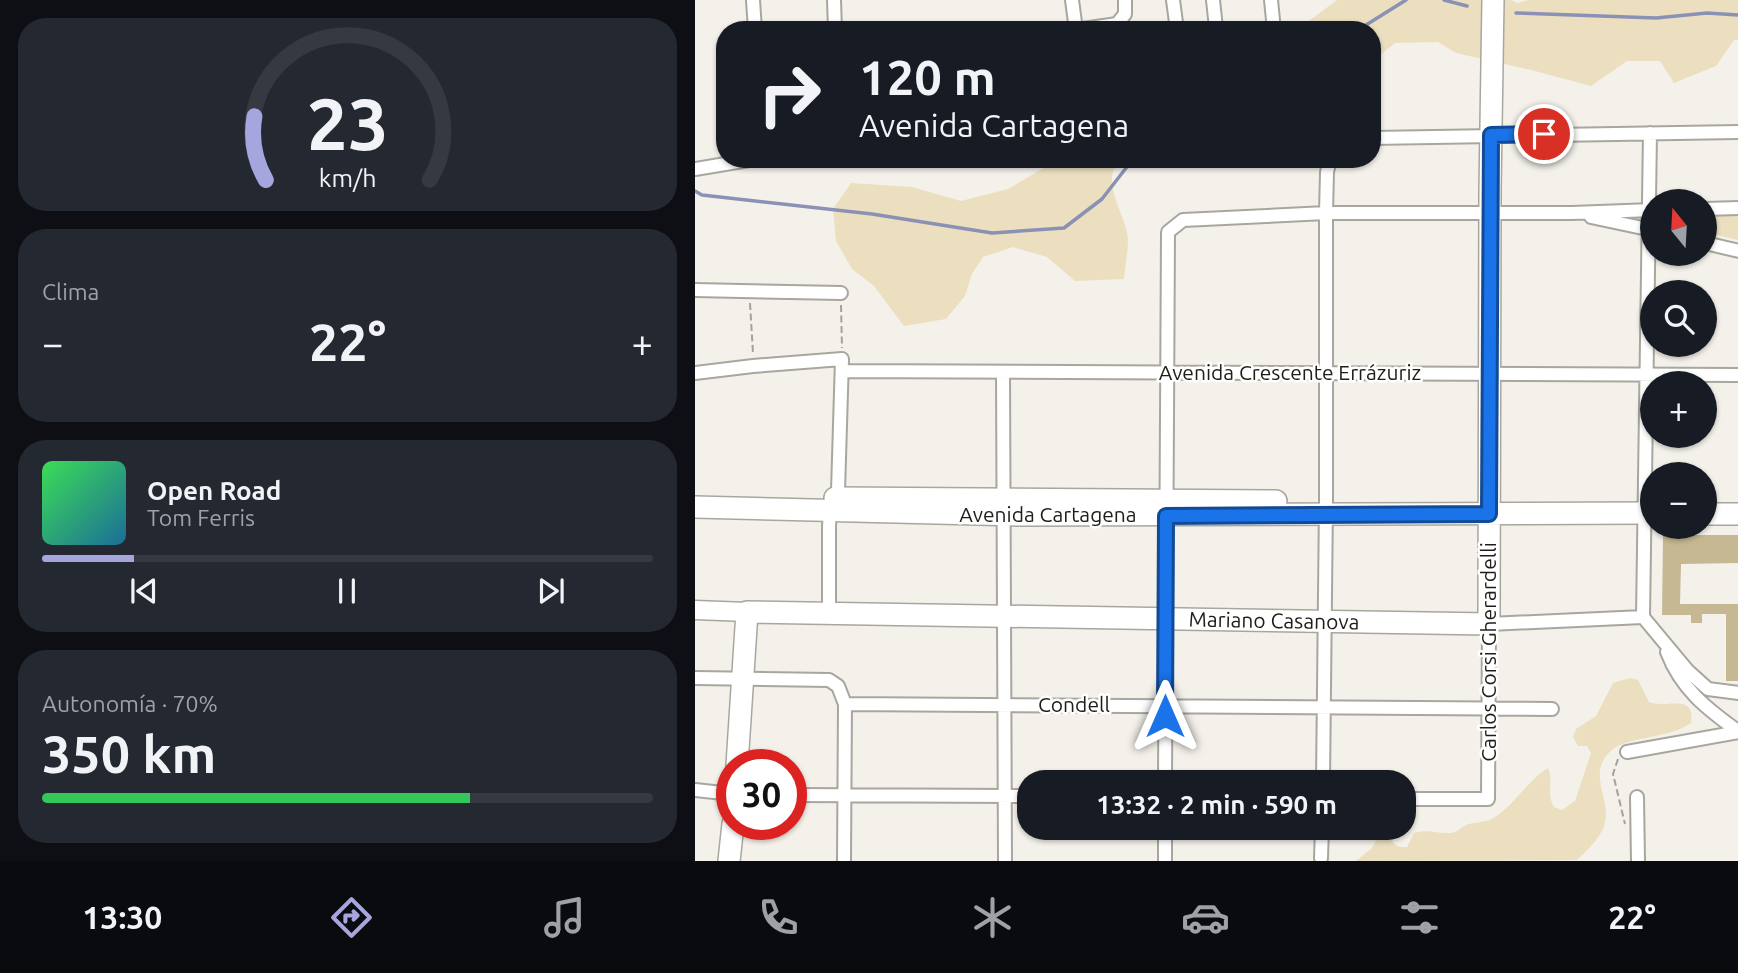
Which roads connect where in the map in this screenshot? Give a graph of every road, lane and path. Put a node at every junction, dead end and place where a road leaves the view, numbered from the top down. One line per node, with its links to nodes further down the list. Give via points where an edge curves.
1 (753, 0): 9 (street)
2 (834, 0): 10 (street)
3 (1072, 0): 11 (street)
4 (1125, 0): 12 (street)
5 (1173, 0): 13 (street)
6 (1213, 0): 14 (street)
7 (1271, 0): 15 (street)
8 (1493, 0): 18 (main road, Carlos Corsi Gherardelli)
9 (754, 21)
10 (834, 21)
11 (1075, 21)
12 (1122, 21)
13 (1176, 21)
14 (1215, 21)
15 (1273, 21)
16 (1738, 132): 17 (street)
17 (1650, 133): 18 (street); 23 (street)
18 (1491, 135): 19 (street); 27 (main road, Carlos Corsi Gherardelli)
19 (1381, 138)
20 (716, 166): 22 (street)
21 (1328, 168): 28 (street)
22 (695, 169)
23 (1650, 189)
24 (1738, 208): 25 (street)
25 (1717, 209)
26 (1640, 210): 29 (street)
27 (1490, 212): 28 (street); 29 (street); 44 (main road, Carlos Corsi Gherardelli)
28 (1326, 213): 42 (street, via 1183,220 1168,232); 43 (street)
29 (1572, 213): 30 (street)
30 (1640, 228)
31 (1717, 246): 32 (street)
32 (1738, 251)
33 (1649, 266): 39 (street)
34 (695, 290): 35 (street)
35 (749, 291): 36 (street); 38 (path)
36 (841, 293): 37 (path)
37 (842, 365): 38 (street, Avenida Crescente Errázuriz); 40 (street, Avenida Crescente Errázuriz); 51 (street, via 838,491)
38 (753, 366): 41 (street, Avenida Crescente Errázuriz)
39 (1646, 371)
40 (1003, 372): 42 (street, Avenida Crescente Errázuriz); 52 (street)
41 (695, 373)
42 (1167, 373): 43 (street, Avenida Crescente Errázuriz); 56 (street)
43 (1327, 373): 44 (street, Avenida Crescente Errázuriz); 57 (street)
44 (1489, 374): 45 (street, Avenida Crescente Errázuriz); 53 (main road, Carlos Corsi Gherardelli)
45 (1640, 375)
46 (1717, 375): 47 (street, Avenida Crescente Errázuriz)
47 (1738, 375)
48 (695, 499): 51 (main road, Avenida Cartagena)
49 (1717, 501): 50 (main road)
50 (1738, 501)
51 (833, 505): 52 (main road, Avenida Cartagena); 55 (main road, Avenida Cartagena); 63 (street)
52 (1004, 506): 56 (main road, Avenida Cartagena); 64 (street)
53 (1489, 507): 54 (main road, Avenida Cartagena); 57 (main road, Avenida Cartagena); 68 (main road, Carlos Corsi Gherardelli)
54 (1640, 507)
55 (695, 508)
56 (1166, 508): 57 (main road, Avenida Cartagena); 66 (street)
57 (1326, 508): 67 (street)
58 (1717, 514): 59 (main road)
59 (1738, 514)
60 (1647, 539): 65 (street)
61 (695, 610): 62 (main road, Mariano Casanova)
62 (747, 612): 63 (main road, Mariano Casanova); 71 (main road)
63 (829, 614): 64 (main road, Mariano Casanova)
64 (1005, 616): 66 (main road, Mariano Casanova); 74 (street)
65 (1643, 617): 68 (street, Mariano Casanova); 69 (street)
66 (1166, 619): 67 (main road, Mariano Casanova); 75 (street)
67 (1325, 621): 68 (main road, Mariano Casanova); 76 (street)
68 (1489, 624): 77 (street, Carlos Corsi Gherardelli)
69 (1663, 638): 72 (street, via 1708,689); 79 (street, via 1689,691)
70 (695, 678): 71 (street)
71 (742, 678): 73 (street, via 829,680 838,686); 80 (main road)
72 (1738, 693)
73 (845, 704): 74 (street, Condell); 87 (street)
74 (1005, 705): 75 (street, Condell); 88 (street)
75 (1165, 706): 76 (street, Condell); 82 (street)
76 (1324, 707): 77 (street, Condell); 83 (street)
77 (1489, 708): 78 (street, Condell); 91 (street, Carlos Corsi Gherardelli, via 1488,799)
78 (1552, 709)
79 (1738, 732): 81 (street)
80 (739, 749)
81 (1627, 752): 92 (path, via 1616,761 1613,774)
82 (1165, 770)
83 (1323, 770)
84 (695, 790): 85 (street)
85 (716, 792)
86 (807, 795): 87 (street)
87 (845, 795): 88 (street); 99 (street)
88 (1005, 796): 89 (street); 100 (street)
89 (1017, 796)
90 (1637, 797): 101 (street)
91 (1416, 799)
92 (1626, 828)
93 (731, 840): 98 (main road)
94 (1165, 840): 97 (street)
95 (1322, 840): 96 (street)
96 (1321, 858)
97 (1165, 860)
98 (729, 861)
99 (844, 861)
100 (1005, 861)
101 (1638, 861)

